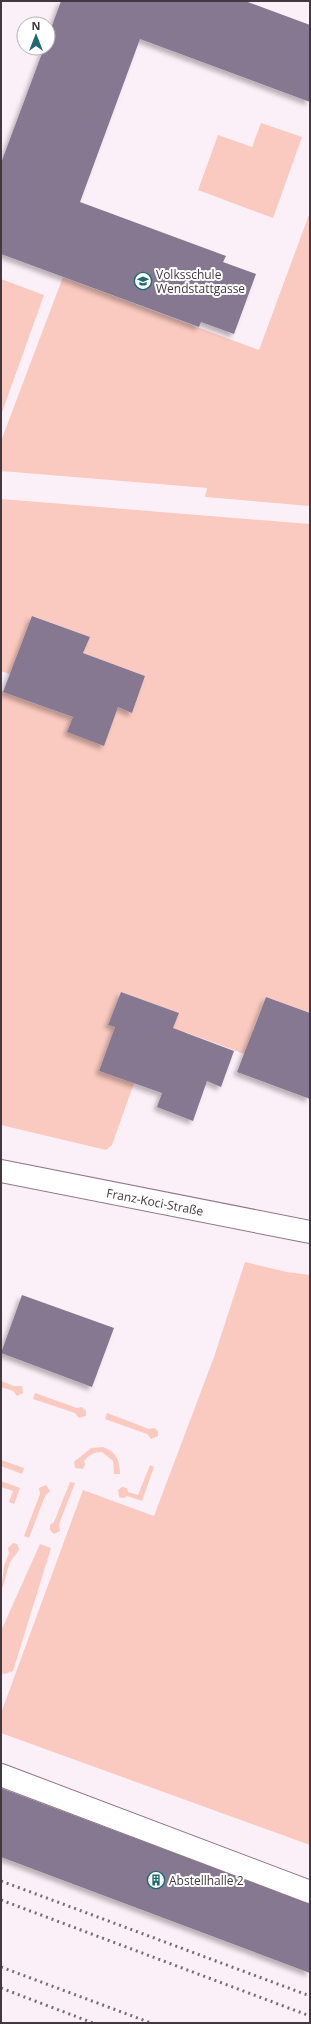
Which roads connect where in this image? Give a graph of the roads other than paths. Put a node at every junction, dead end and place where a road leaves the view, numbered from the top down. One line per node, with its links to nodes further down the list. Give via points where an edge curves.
1 (1, 1171): 2 (street, Franz-Koci-Straße)
2 (310, 1232)
3 (1, 1775): 4 (street)
4 (310, 1892)

